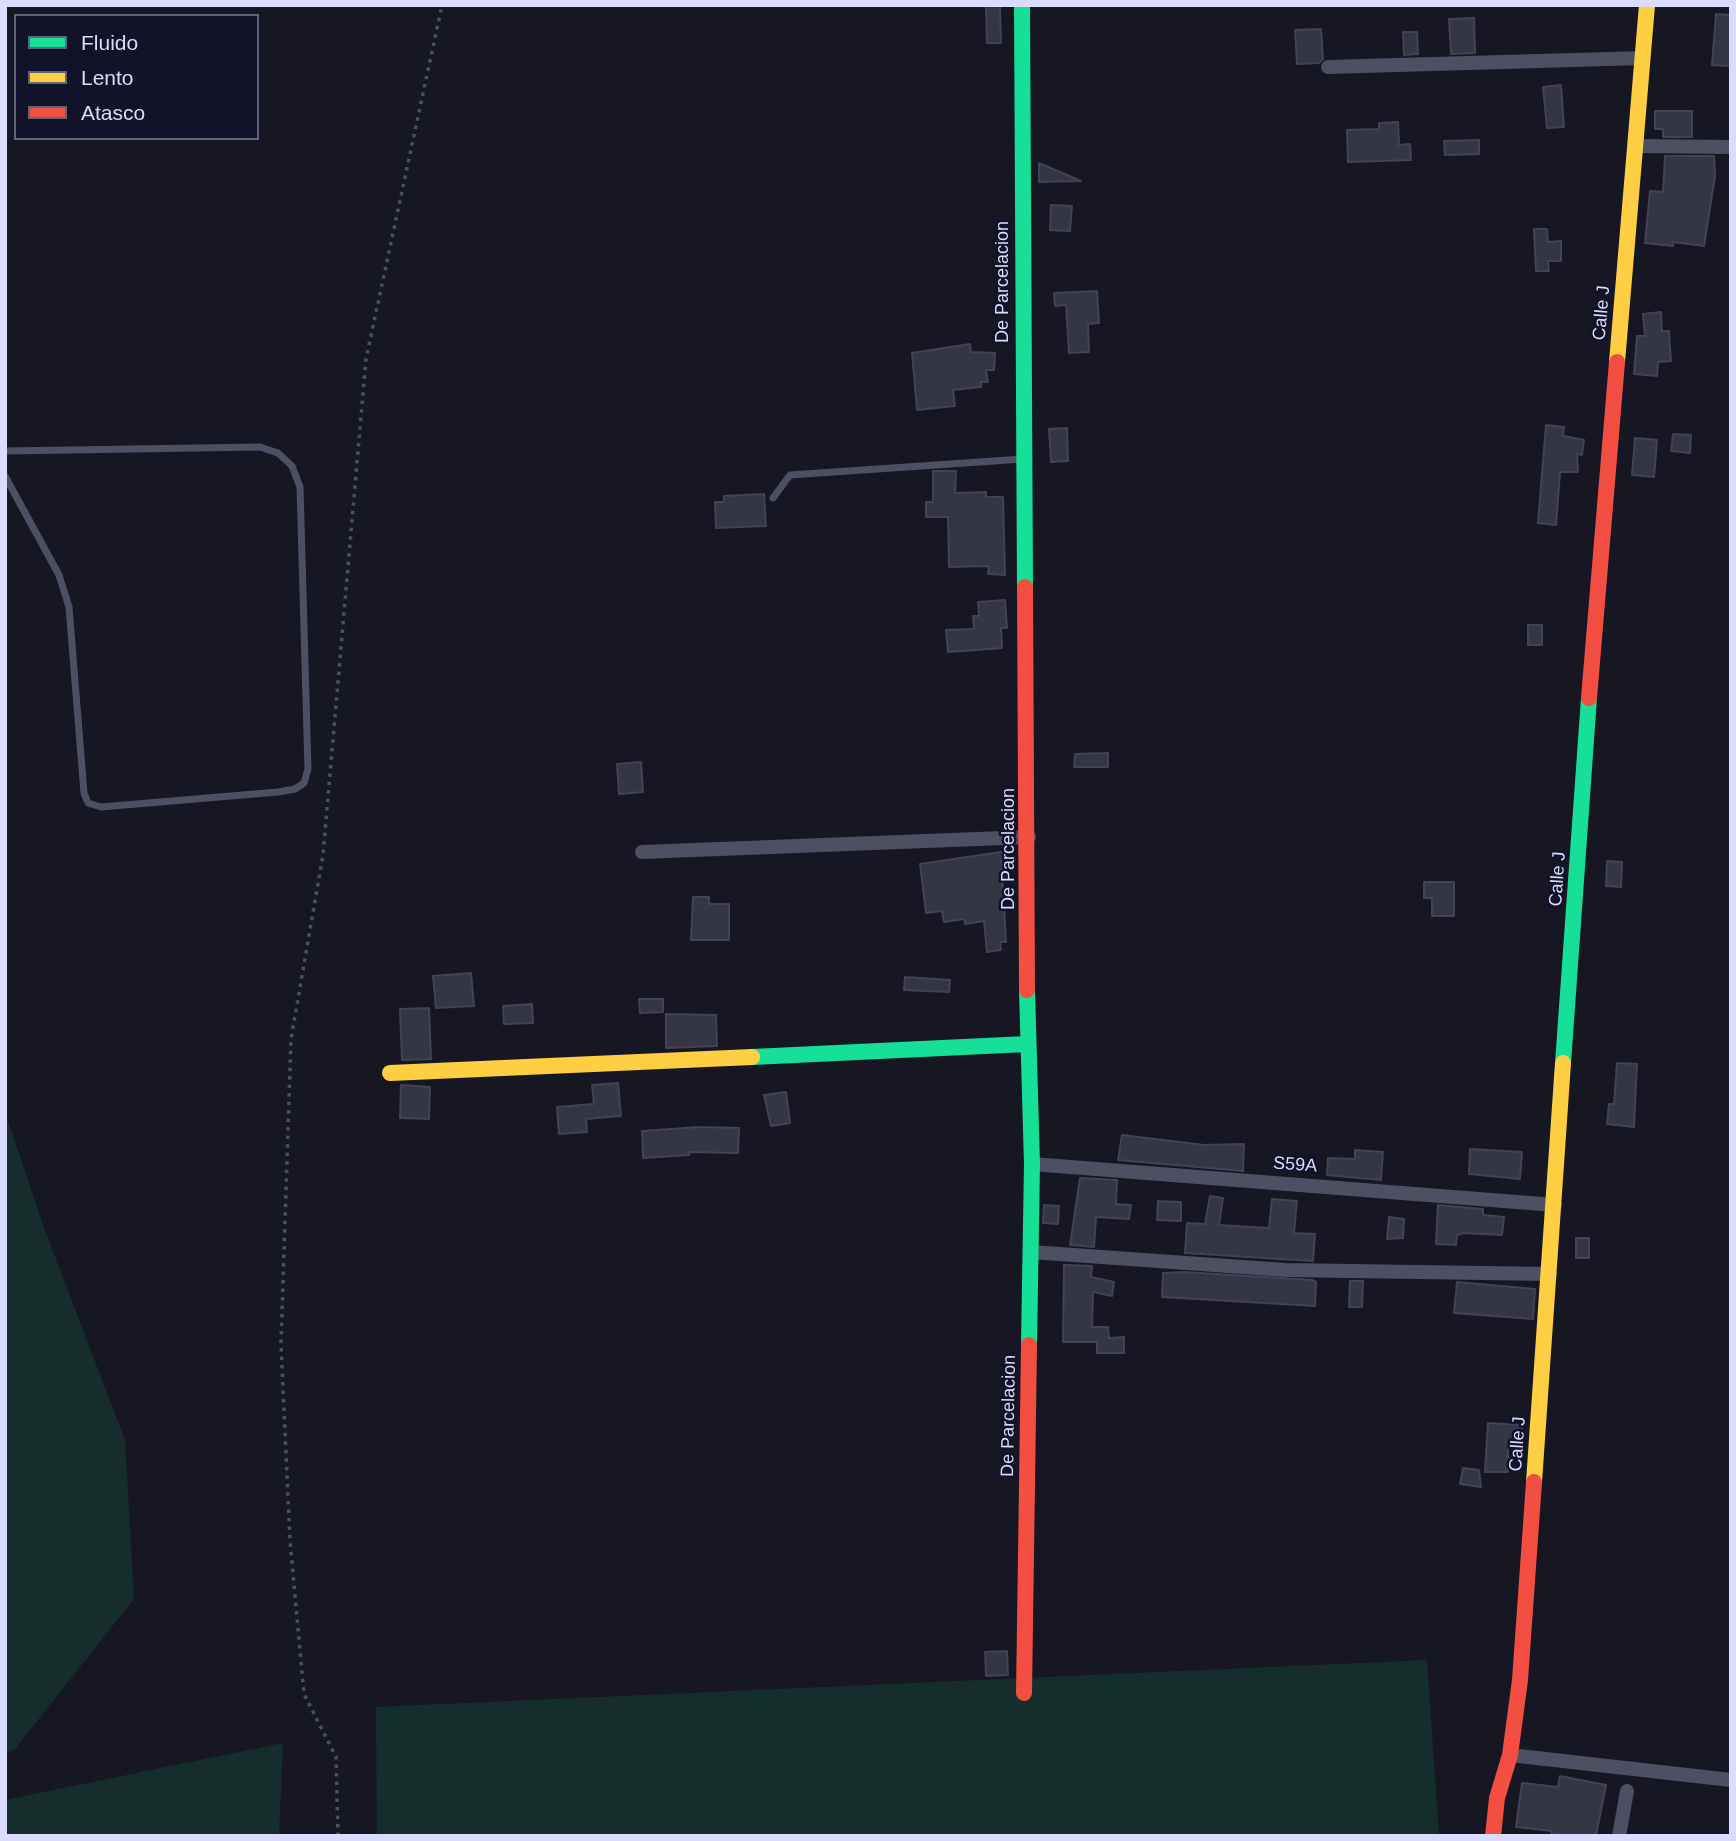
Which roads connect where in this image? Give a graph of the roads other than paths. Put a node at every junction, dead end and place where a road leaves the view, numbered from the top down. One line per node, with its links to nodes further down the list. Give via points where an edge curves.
1 (1022, 5): 8 (street, De Parcelacion)
2 (1647, 5): 3 (street, Calle J)
3 (1643, 58): 4 (street); 5 (street, Calle J)
4 (1328, 67)
5 (1636, 146): 6 (street); 16 (street, Calle J, via 1592,655)
6 (1731, 148)
7 (5, 451): 9 (lane, via 260,447 278,453 292,466 300,486 308,769 304,783 278,792 100,807 89,803 84,793 69,607 59,575)
8 (1024, 459): 10 (lane, via 790,475); 11 (street, De Parcelacion)
9 (5, 476)
10 (773, 498)
11 (1028, 837): 12 (street); 13 (street, De Parcelacion)
12 (642, 852)
13 (1027, 1044): 14 (street); 15 (street, De Parcelacion)
14 (390, 1073)
15 (1032, 1164): 16 (street, S59A); 17 (street, De Parcelacion)
16 (1555, 1205): 18 (street, Calle J)
17 (1031, 1252): 18 (street, via 1285,1270); 19 (street, De Parcelacion)
18 (1550, 1274): 20 (street, Calle J, via 1520,1680)
19 (1024, 1693)
20 (1510, 1755): 21 (street); 23 (street, Calle J, via 1497,1798)
21 (1731, 1780)
22 (1627, 1791): 24 (street)
23 (1493, 1836)
24 (1619, 1836)

